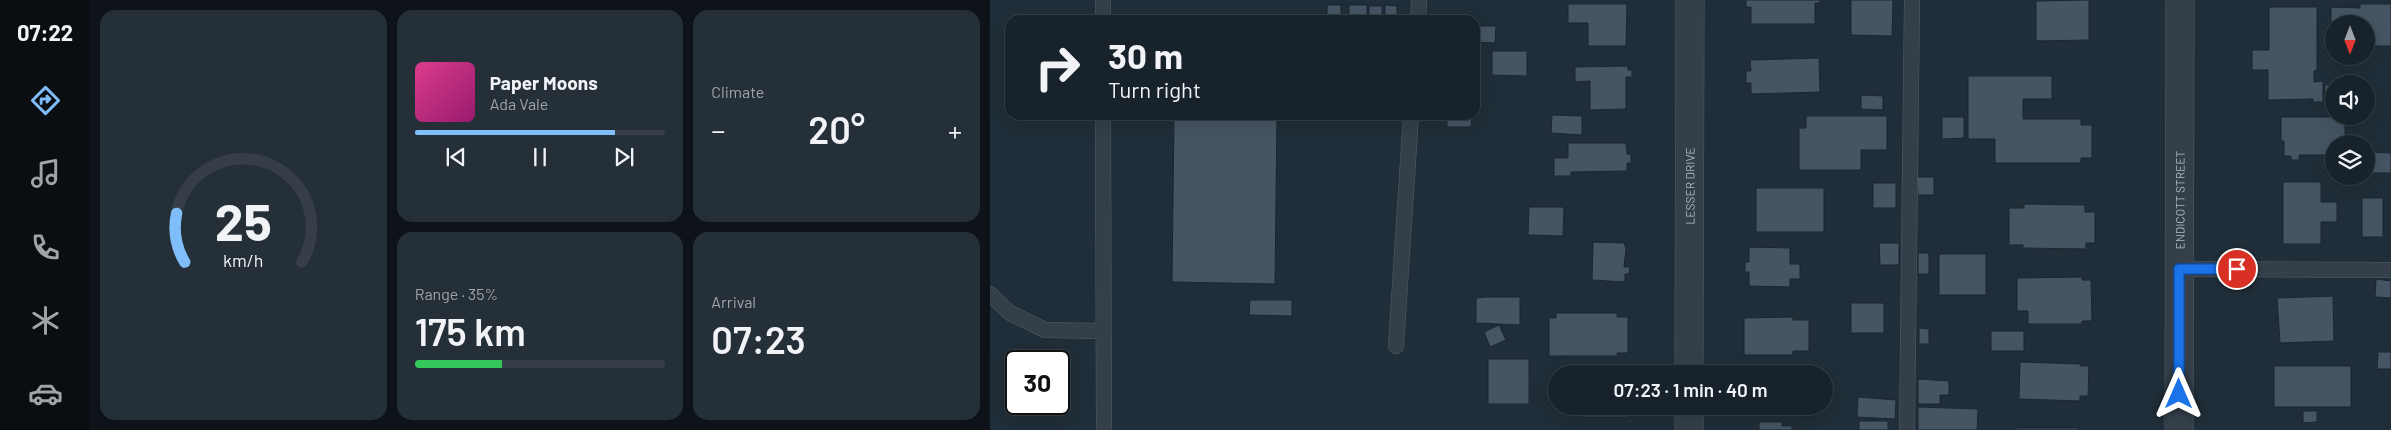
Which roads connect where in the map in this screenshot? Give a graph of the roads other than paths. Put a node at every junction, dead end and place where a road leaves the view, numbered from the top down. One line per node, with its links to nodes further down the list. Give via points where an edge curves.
1 (1103, 0): 6 (lane)
2 (1419, 0): 7 (lane)
3 (1690, 0): 15 (street, LESSER DRIVE)
4 (1912, 0): 19 (lane)
5 (2180, 0): 10 (street, ENDICOTT STREET)
6 (1103, 15)
7 (1418, 15)
8 (1103, 120): 13 (lane)
9 (1411, 120): 14 (lane)
10 (2179, 269): 11 (lane); 20 (street, ENDICOTT STREET)
11 (2391, 270)
12 (990, 294): 13 (lane, via 1010,313 1045,330)
13 (1103, 332): 17 (lane)
14 (1396, 346)
15 (1689, 365)
16 (1689, 415): 18 (street)
17 (1104, 430)
18 (1689, 430)
19 (1907, 430)
20 (2179, 430)

